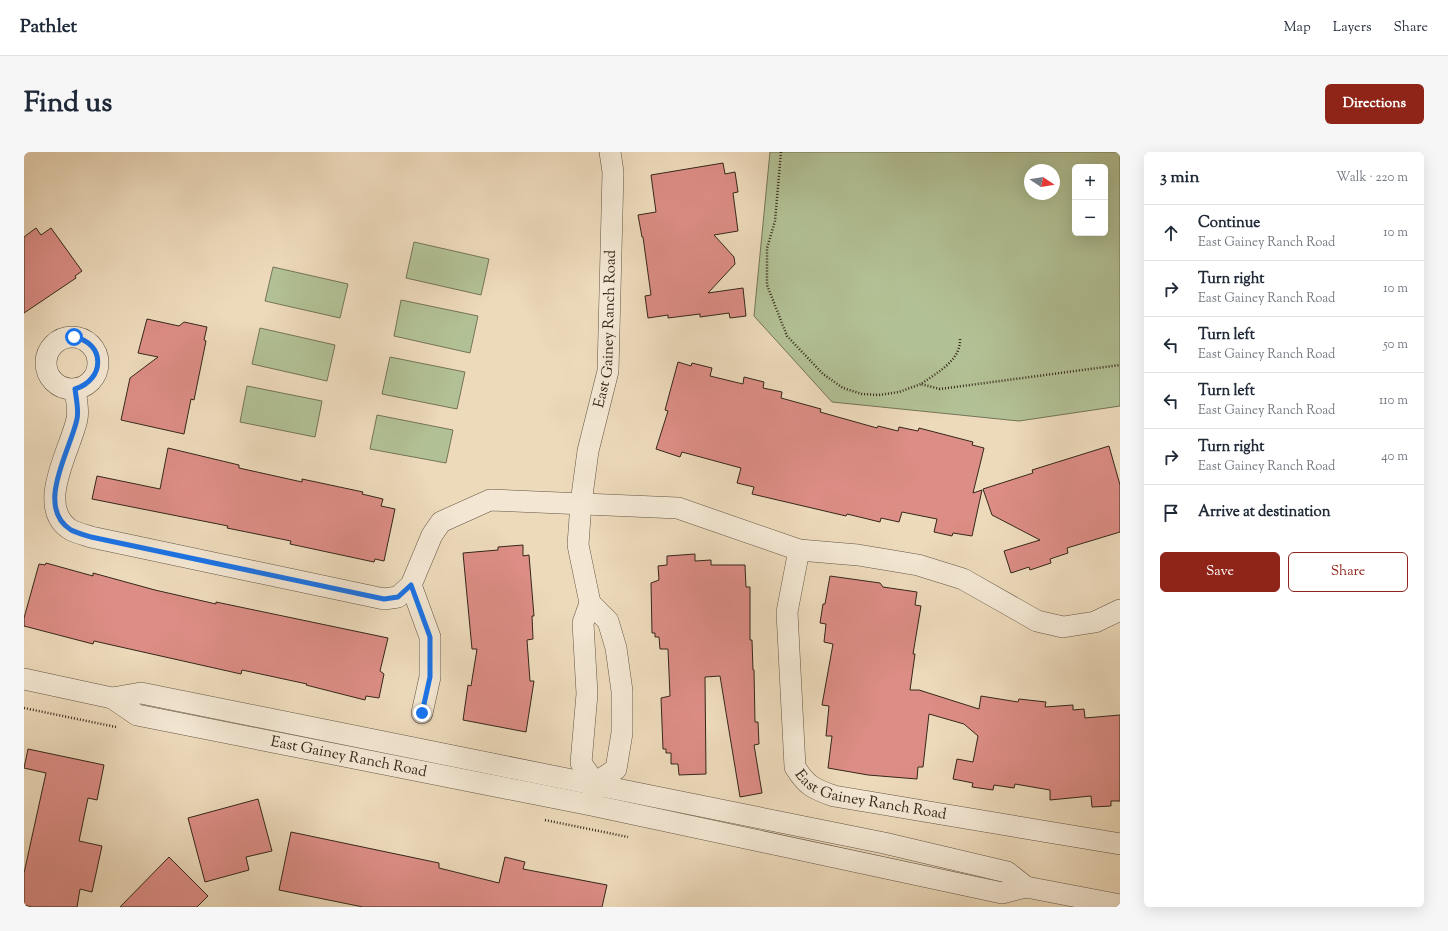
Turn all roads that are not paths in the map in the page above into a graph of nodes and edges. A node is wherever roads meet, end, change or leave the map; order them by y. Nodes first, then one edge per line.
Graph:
1 (610, 152) edge
2 (75, 389) dead end
3 (581, 503) junction
4 (799, 550) junction
5 (411, 585) junction
6 (590, 604) junction
7 (1120, 610) edge
8 (24, 679) edge
9 (112, 698) junction
10 (422, 713) dead end
11 (595, 784) junction
12 (591, 805) junction
13 (1120, 844) edge
14 (1026, 887) junction
15 (1120, 905) edge

1 - 3 street, East Gainey Ranch Road
2 - 5 street
3 - 4 street
3 - 5 street
3 - 6 street, East Gainey Ranch Road
4 - 7 street
4 - 13 street, East Gainey Ranch Road
5 - 10 street
6 - 11 street
6 - 11 street
8 - 9 street, East Gainey Ranch Road
9 - 11 street, East Gainey Ranch Road
9 - 12 street, East Gainey Ranch Road
11 - 12 street
11 - 14 street, East Gainey Ranch Road
12 - 14 street, East Gainey Ranch Road
14 - 15 street, East Gainey Ranch Road

